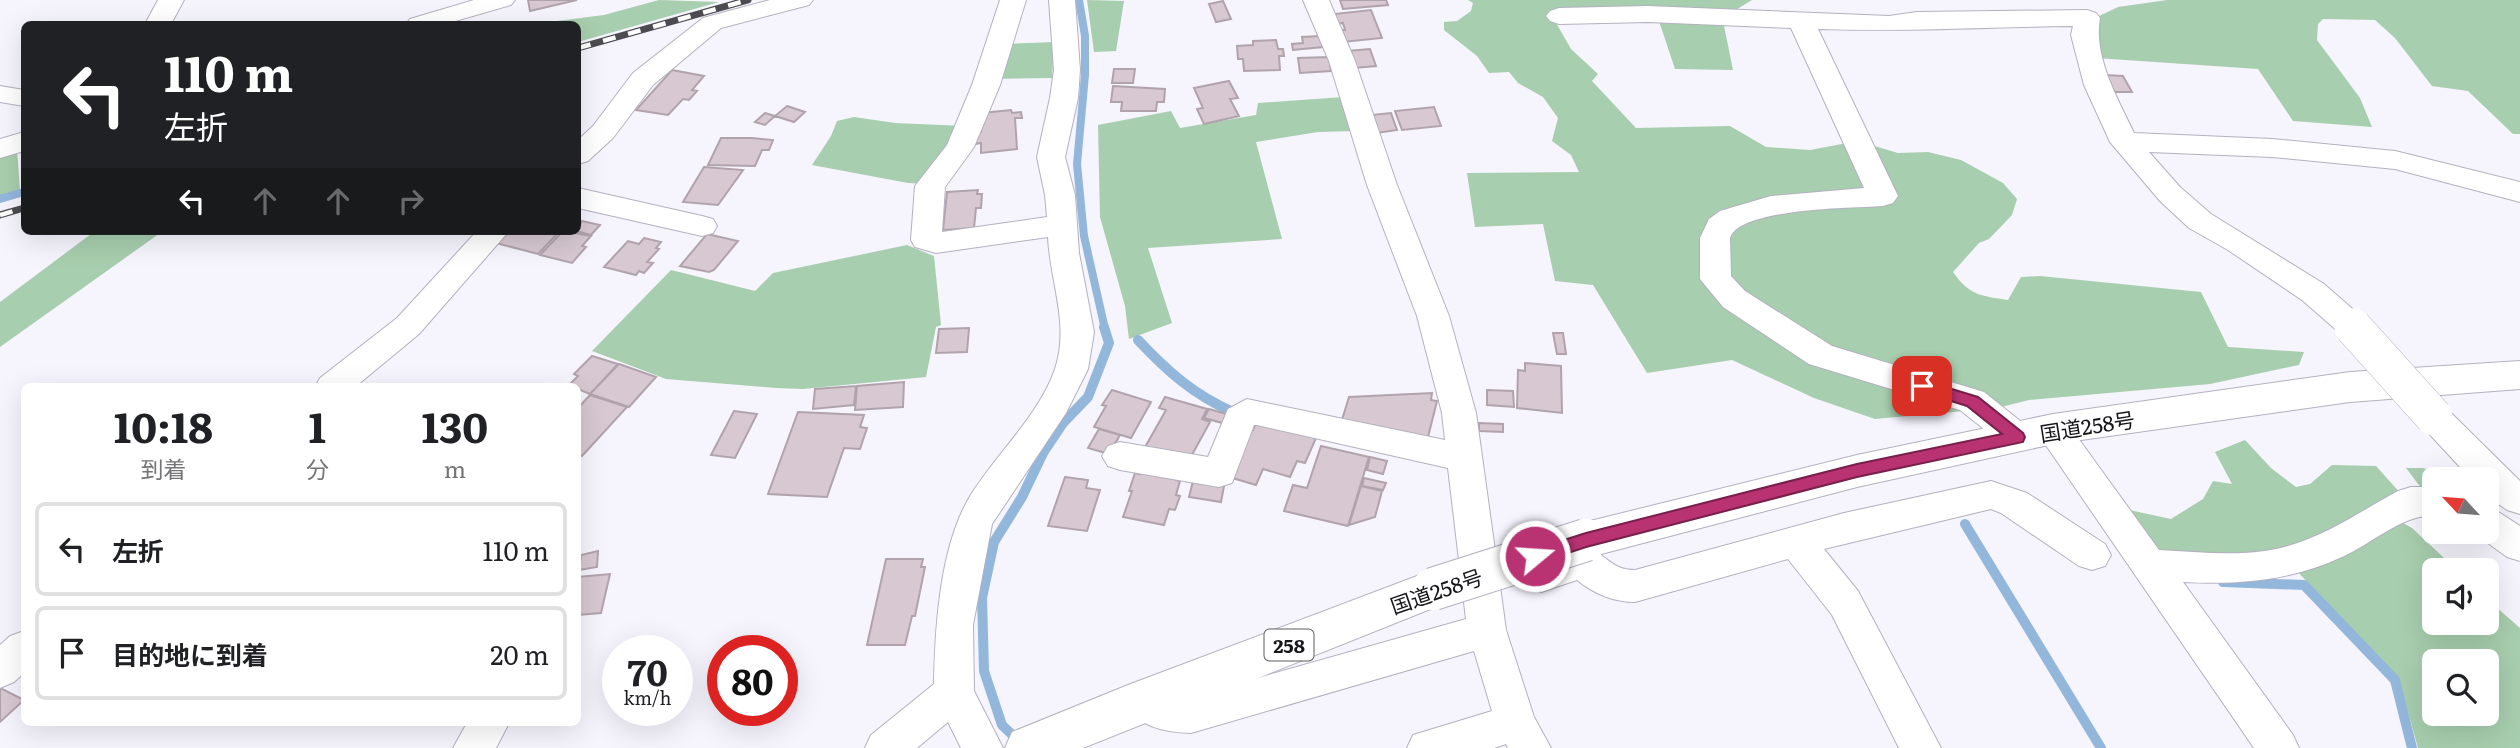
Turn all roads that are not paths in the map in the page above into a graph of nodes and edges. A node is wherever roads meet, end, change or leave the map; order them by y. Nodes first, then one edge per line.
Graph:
1 (171, 0) edge
2 (502, 0) edge
3 (800, 0) edge
4 (1013, 0) edge
5 (1062, 0) edge
6 (1316, 0) edge
7 (1800, 14) edge
8 (1559, 16) dead end
9 (160, 21) edge
10 (429, 21) edge
11 (0, 94) edge
12 (21, 98) edge
13 (21, 142) edge
14 (2124, 142) junction
15 (0, 149) edge
16 (581, 152) edge
17 (2520, 192) edge
18 (581, 199) edge
19 (1062, 225) junction
20 (702, 226) dead end
21 (490, 235) edge
22 (2353, 327) joint
23 (2520, 375) edge
24 (337, 383) edge
25 (2434, 417) joint
26 (2035, 433) junction
27 (1120, 456) dead end
28 (1465, 458) junction
29 (2520, 500) edge
30 (2422, 501) edge
31 (2499, 531) edge
32 (1797, 543) junction
33 (2520, 546) edge
34 (2092, 555) dead end
35 (2148, 565) junction
36 (1485, 612) junction
37 (21, 651) edge
38 (0, 670) edge
39 (954, 692) junction
40 (1144, 700) junction
41 (487, 726) edge
42 (1523, 736) edge
43 (474, 748) edge
44 (886, 748) edge
45 (982, 748) edge
46 (1029, 748) edge
47 (1428, 748) edge
48 (1920, 748) edge
49 (2278, 748) edge

1 - 9 street
2 - 10 street
3 - 16 street
4 - 19 street
5 - 19 street
6 - 28 street
7 - 8 street
7 - 14 street
7 - 26 street
11 - 12 street
13 - 15 street
14 - 17 street
14 - 22 street
18 - 20 street
19 - 39 street
21 - 24 street
22 - 25 street, bridge
23 - 26 highway, 国道258号 / 258
25 - 29 street
26 - 35 street
26 - 40 highway, 国道258号 / 258, bridge
27 - 28 street
28 - 36 street
30 - 35 street
31 - 33 street
32 - 34 street
32 - 36 street
32 - 48 street
35 - 49 street
36 - 40 street
36 - 42 street
37 - 38 street
39 - 44 street
39 - 45 street
40 - 46 highway, 国道258号 / 258
41 - 43 street
42 - 47 street

